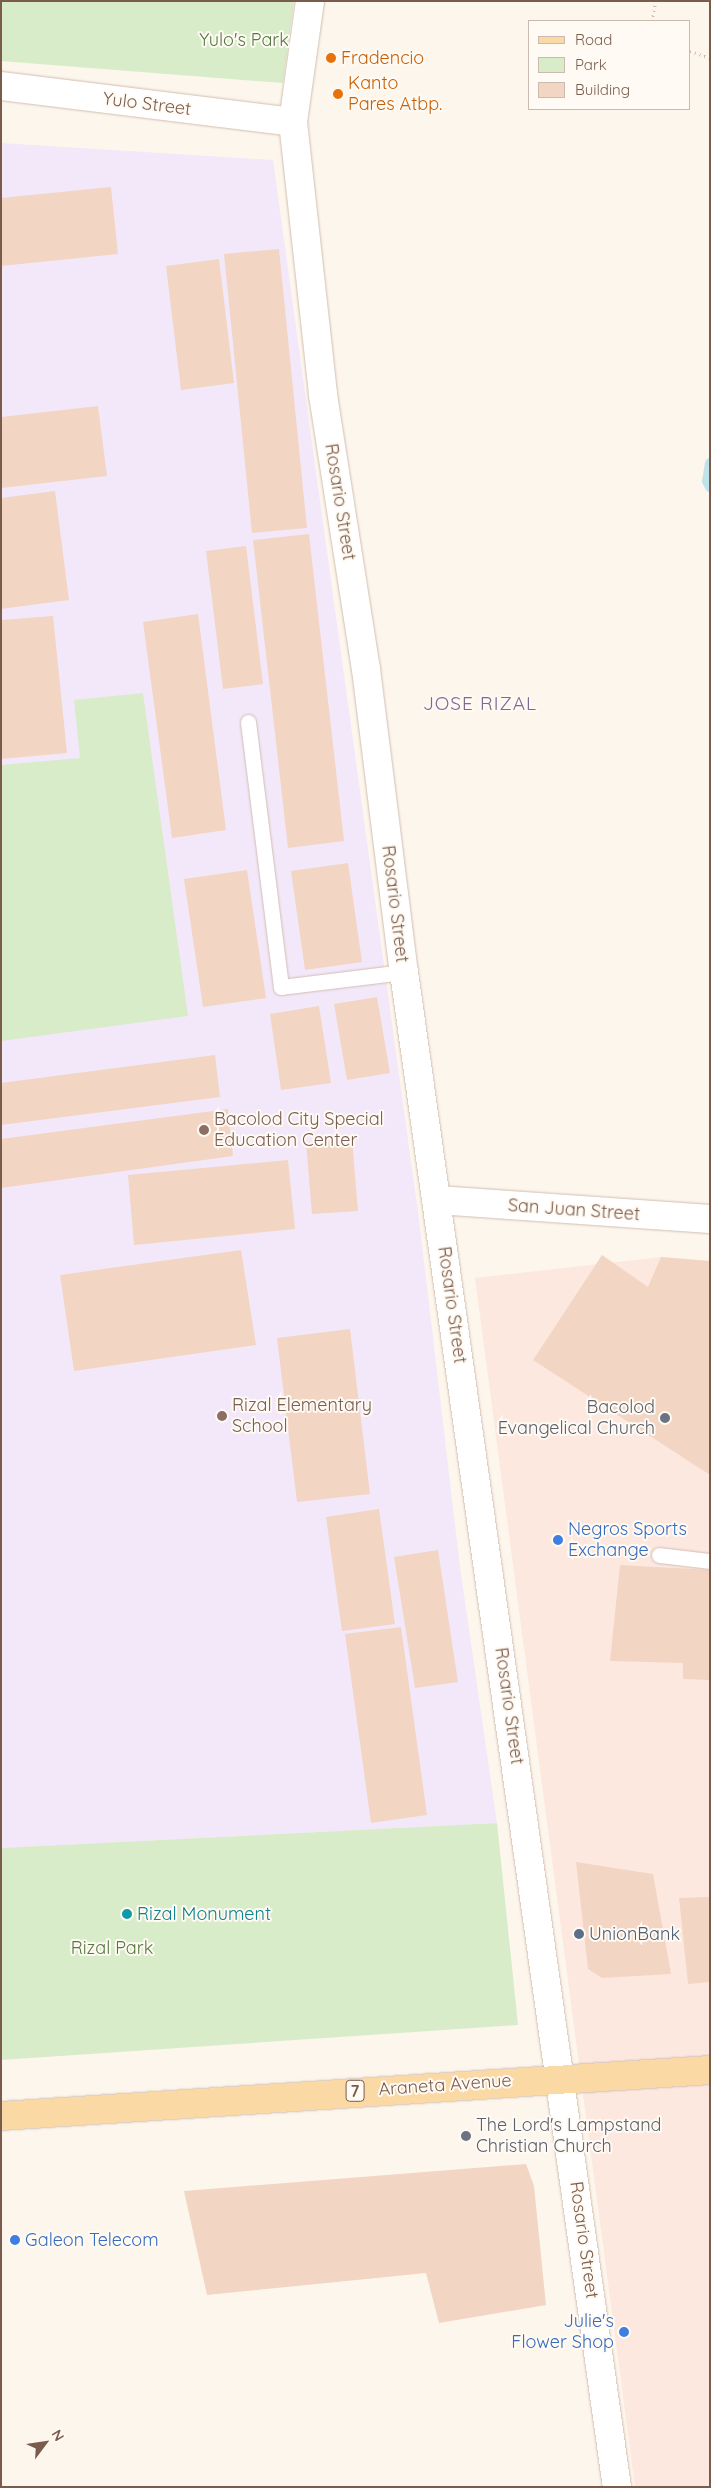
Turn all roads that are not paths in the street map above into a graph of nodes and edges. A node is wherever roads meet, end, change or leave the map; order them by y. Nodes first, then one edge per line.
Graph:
1 (310, 1) edge
2 (1, 86) edge
3 (293, 122) junction
4 (248, 722) dead end
5 (404, 972) junction
6 (437, 1200) junction
7 (710, 1219) edge
8 (659, 1555) dead end
9 (710, 1561) edge
10 (710, 2070) edge
11 (562, 2078) junction
12 (1, 2116) edge
13 (617, 2487) edge

1 - 3 street, Rosario Street
2 - 3 street, Yulo Street
3 - 5 street, Rosario Street
4 - 5 lane
5 - 6 street, Rosario Street
6 - 7 street, San Juan Street
6 - 11 street, Rosario Street
8 - 9 lane
10 - 11 main road, Araneta Avenue / 7
11 - 12 main road, Araneta Avenue / 7
11 - 13 street, Rosario Street

